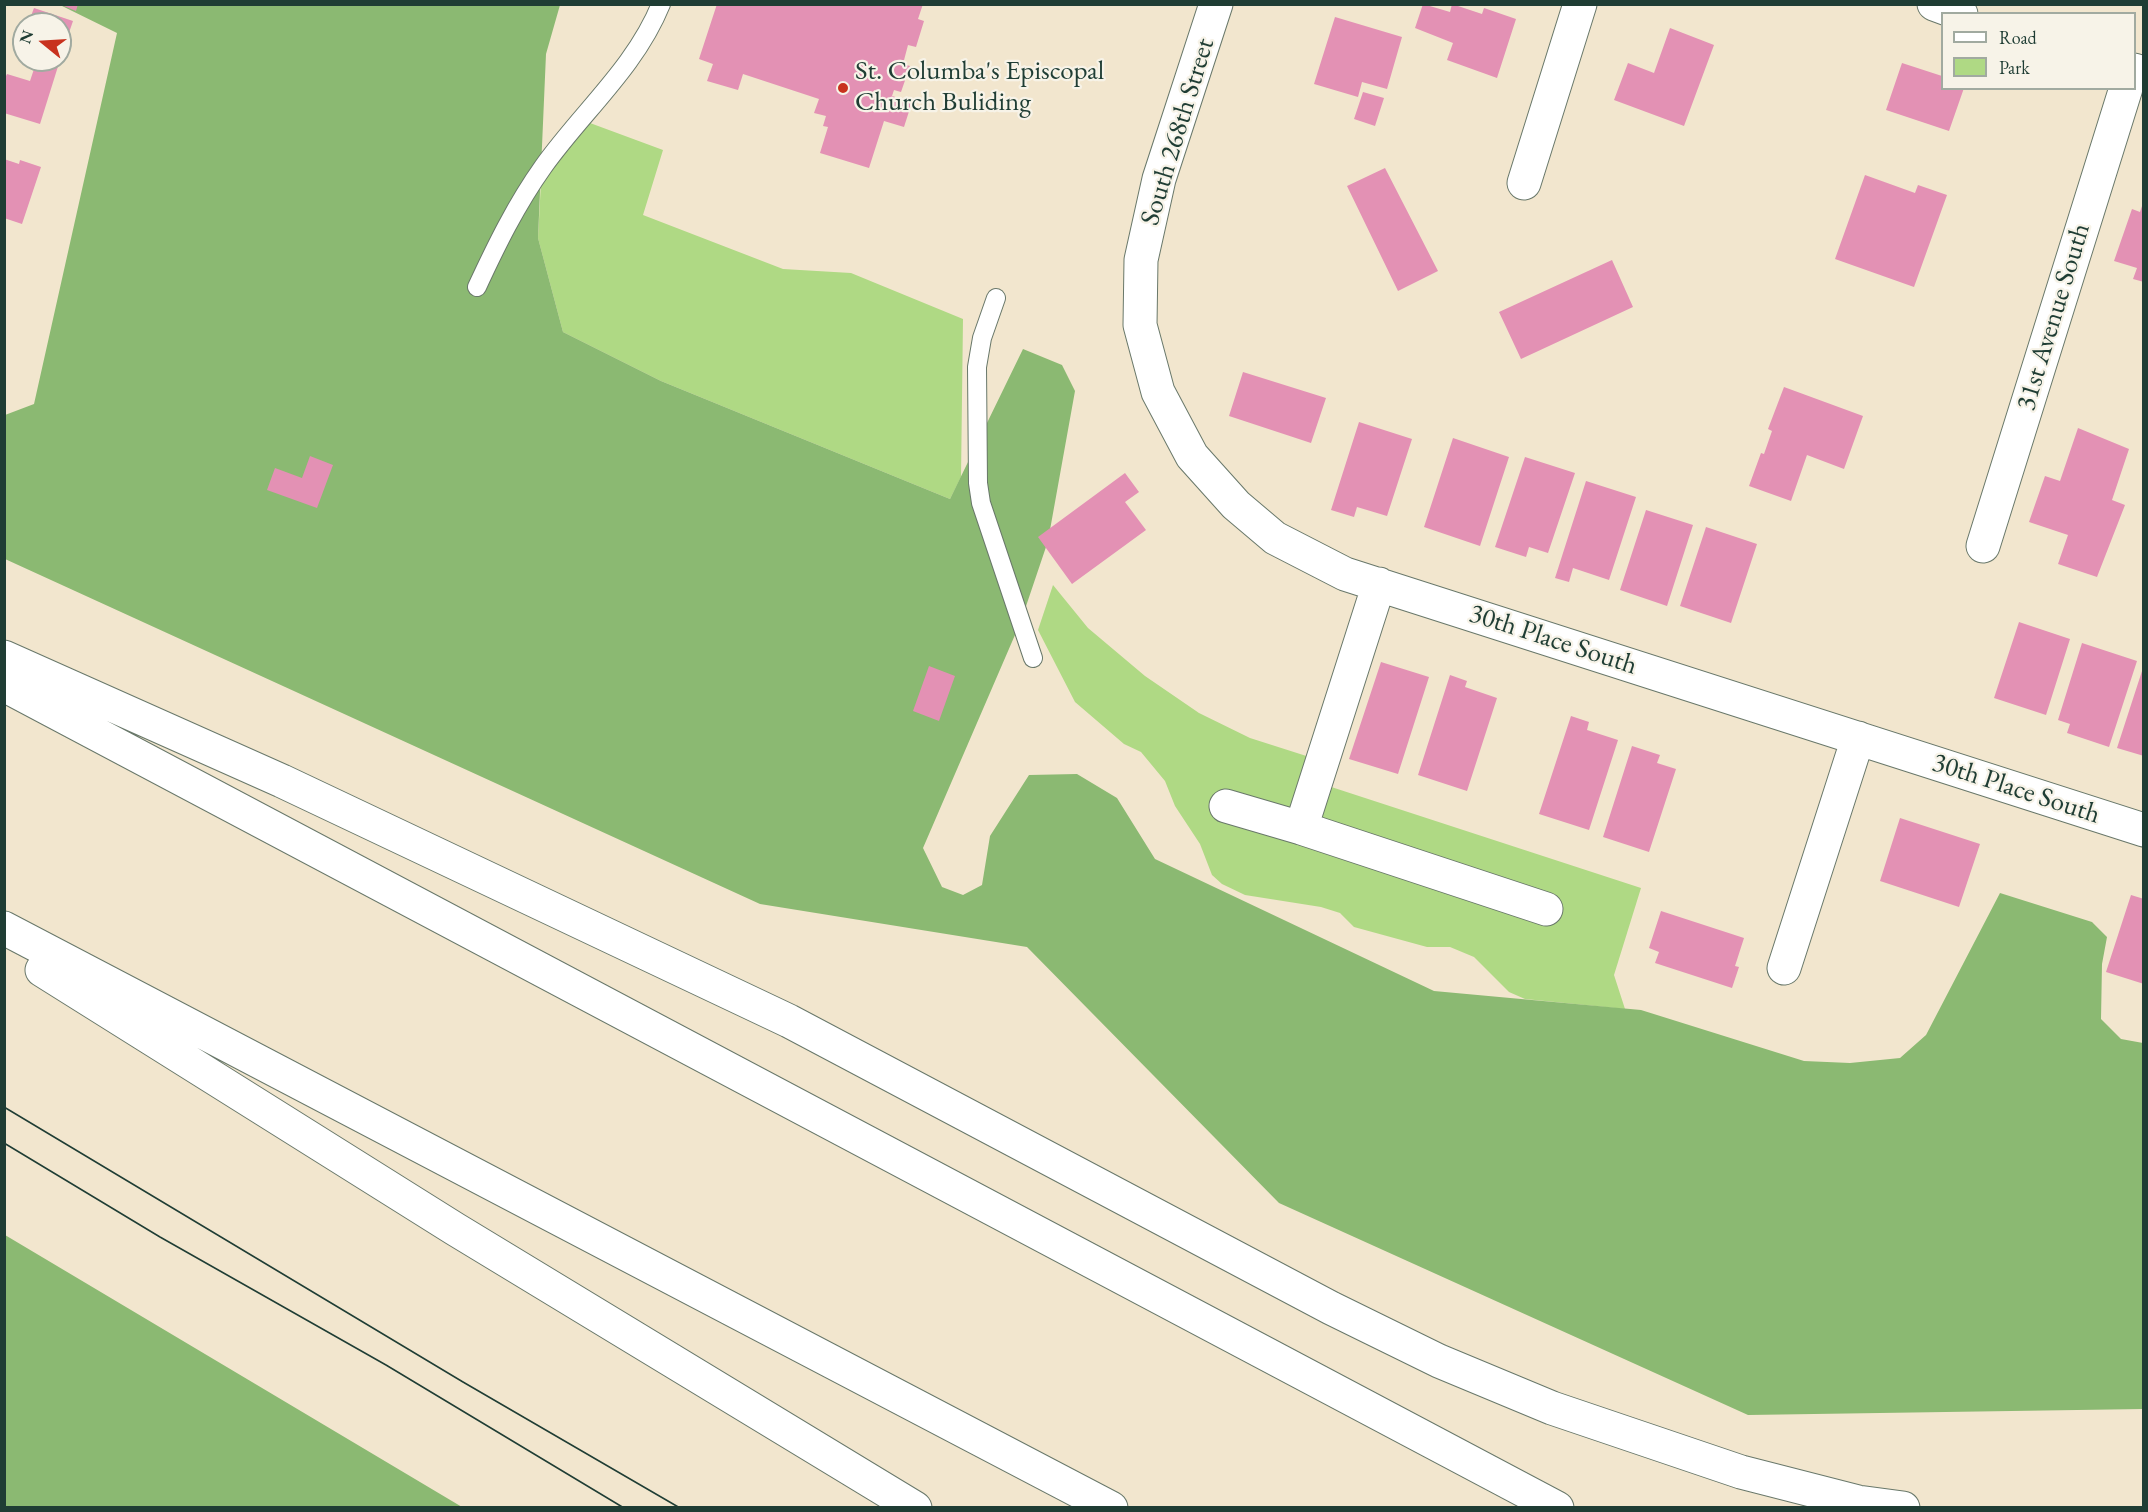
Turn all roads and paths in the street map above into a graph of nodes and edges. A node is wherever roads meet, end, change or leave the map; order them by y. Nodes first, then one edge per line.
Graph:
1 (661, 4) edge
2 (1216, 4) edge
3 (1580, 4) edge
4 (1934, 4) edge
5 (1956, 12) edge
6 (2114, 107) edge
7 (1524, 183) dead end
8 (1141, 260) joint
9 (477, 287) dead end
10 (996, 298) dead end
11 (1983, 546) dead end
12 (1379, 584) junction
13 (4, 657) edge
14 (1033, 658) dead end
15 (4, 685) edge
16 (1858, 738) junction
17 (1226, 806) dead end
18 (1301, 828) junction
19 (2144, 830) edge
20 (1546, 909) dead end
21 (4, 928) edge
22 (4, 947) edge
23 (1784, 968) dead end
24 (915, 1508) edge
25 (1111, 1508) edge
26 (1557, 1508) edge
27 (1903, 1508) edge

1 - 9 lane
2 - 8 main road, South 268th Street
3 - 7 main road
4 - 5 main road
6 - 11 main road, 31st Avenue South
8 - 12 main road, 30th Place South
10 - 14 lane
12 - 16 main road, 30th Place South
12 - 18 main road
13 - 27 main road
15 - 26 main road
16 - 19 main road, 30th Place South
16 - 23 main road
17 - 18 main road
18 - 20 main road
21 - 25 main road
22 - 24 main road

